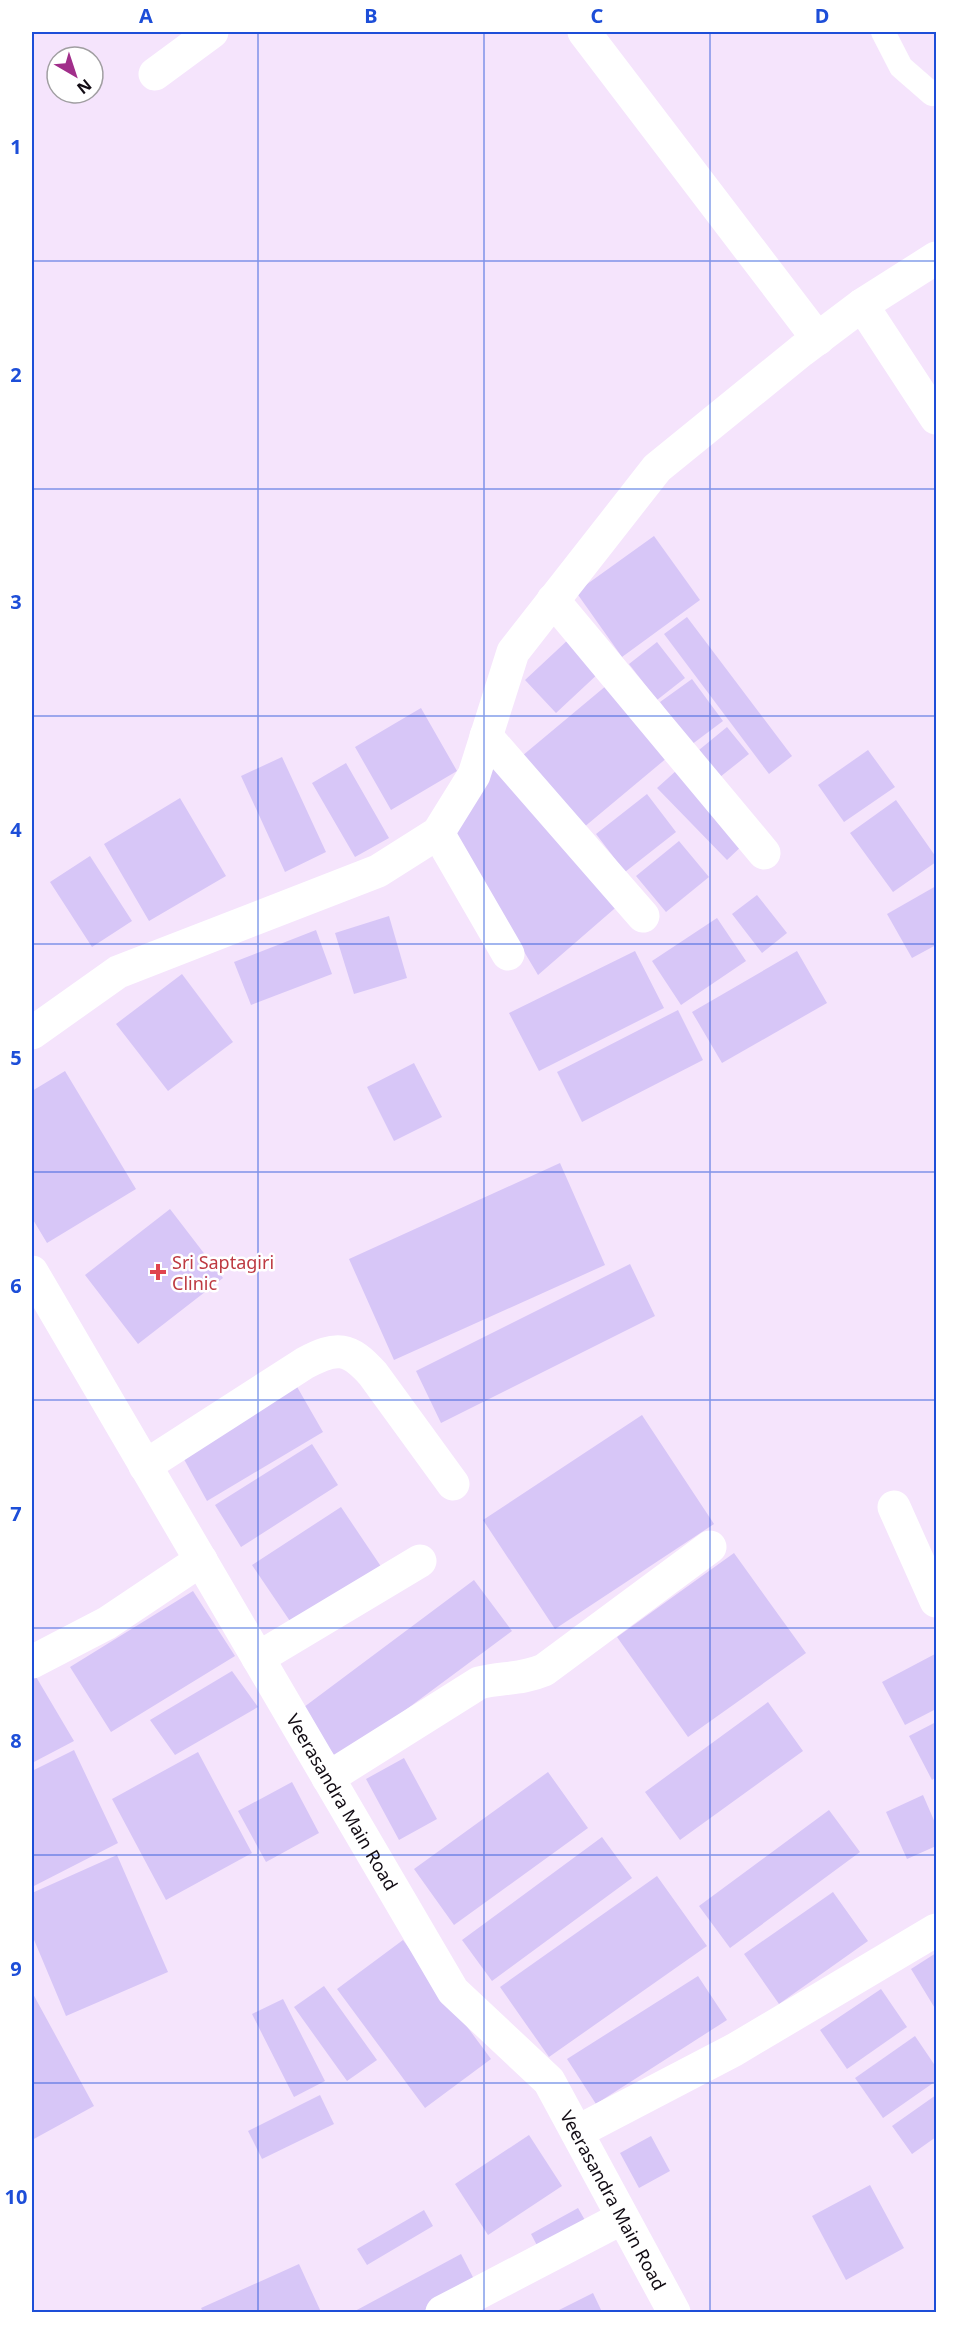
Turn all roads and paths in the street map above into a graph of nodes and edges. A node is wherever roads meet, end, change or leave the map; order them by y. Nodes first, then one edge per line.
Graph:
1 (212, 32) edge
2 (584, 32) edge
3 (883, 32) edge
4 (155, 74) dead end
5 (936, 92) edge
6 (936, 258) edge
7 (862, 305) junction
8 (818, 339) junction
9 (936, 418) edge
10 (553, 600) junction
11 (486, 736) junction
12 (438, 833) junction
13 (764, 853) dead end
14 (643, 916) dead end
15 (508, 954) dead end
16 (32, 1033) edge
17 (32, 1272) edge
18 (145, 1466) junction
19 (453, 1484) dead end
20 (894, 1507) dead end
21 (710, 1547) dead end
22 (201, 1560) junction
23 (420, 1561) dead end
24 (936, 1601) edge
25 (258, 1658) junction
26 (32, 1662) edge
27 (328, 1778) junction
28 (936, 1930) edge
29 (577, 2132) junction
30 (622, 2218) junction
31 (442, 2313) edge
32 (674, 2313) edge

1 - 4 street
2 - 8 street
3 - 5 lane
6 - 7 street
7 - 8 street
7 - 9 street
8 - 10 street
10 - 11 street
10 - 13 street
11 - 12 street
11 - 14 street
12 - 15 street
12 - 16 street
17 - 18 street, Veerasandra Main Road
18 - 19 street
18 - 22 street, Veerasandra Main Road
20 - 24 street
21 - 27 street
22 - 25 street, Veerasandra Main Road
22 - 26 street
23 - 25 street
25 - 27 street, Veerasandra Main Road
27 - 29 street, Veerasandra Main Road
28 - 29 street
29 - 30 street, Veerasandra Main Road
30 - 31 street
30 - 32 street, Veerasandra Main Road

